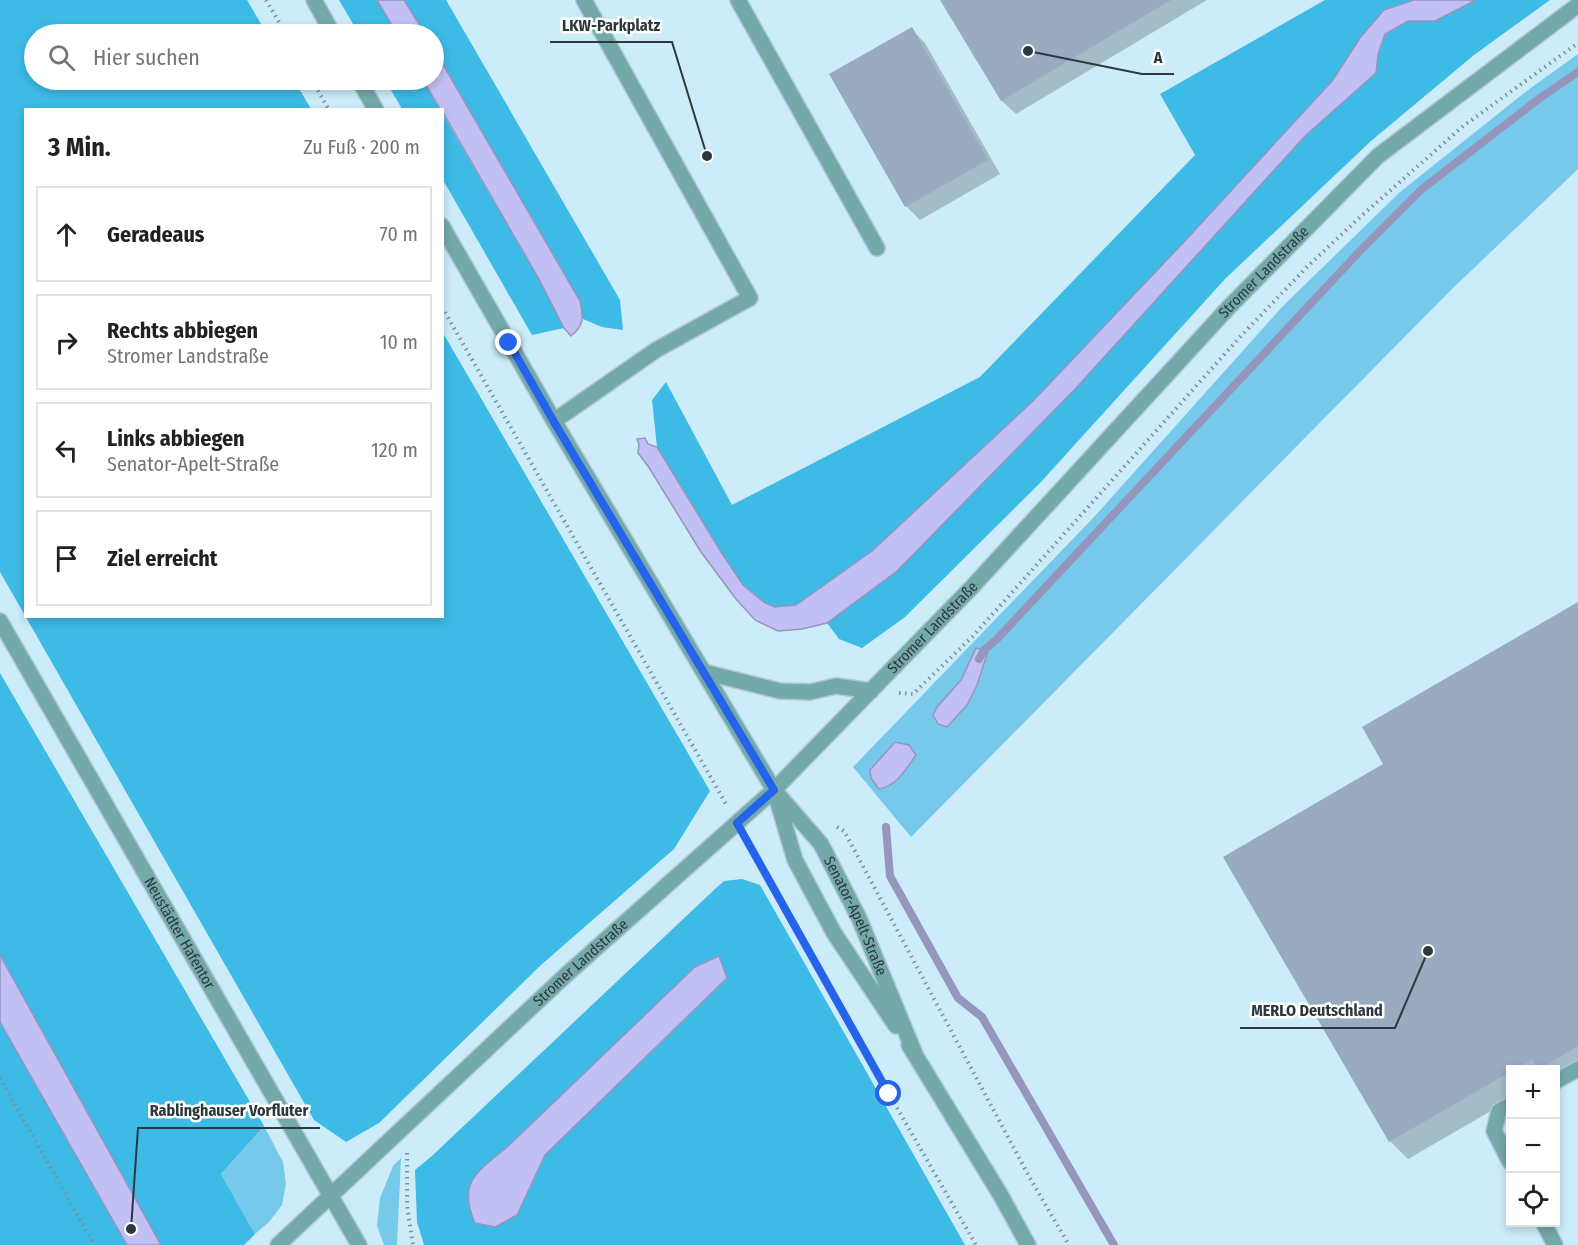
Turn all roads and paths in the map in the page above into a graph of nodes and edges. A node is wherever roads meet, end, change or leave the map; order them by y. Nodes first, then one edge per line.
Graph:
1 (266, 0) edge
2 (314, 0) edge
3 (584, 0) edge
4 (738, 0) edge
5 (1578, 5) edge
6 (280, 24) edge
7 (327, 24) edge
8 (1578, 43) edge
9 (318, 90) edge
10 (365, 90) edge
11 (328, 108) edge
12 (375, 108) edge
13 (444, 230) edge
14 (877, 248) dead end
15 (444, 310) edge
16 (554, 422) junction
17 (0, 621) edge
18 (704, 672) junction
19 (871, 691) junction
20 (774, 790) junction
21 (737, 823) junction
22 (834, 825) dead end
23 (915, 1054) junction
24 (1578, 1069) edge
25 (0, 1078) edge
26 (1560, 1079) edge
27 (1506, 1107) edge
28 (408, 1124) junction
29 (1506, 1154) edge
30 (331, 1196) junction
31 (1546, 1227) edge
32 (92, 1245) edge
33 (278, 1245) edge
34 (359, 1245) edge
35 (413, 1245) edge
36 (976, 1245) edge
37 (1028, 1245) edge
38 (1069, 1245) edge
39 (1555, 1245) edge

1 - 6 path
2 - 7 street
3 - 16 street
4 - 14 street
5 - 19 street, Stromer Landstraße
8 - 19 path
9 - 11 path
10 - 12 street
13 - 16 street, Senator-Apelt-Straße
15 - 21 path
16 - 18 street, Senator-Apelt-Straße
17 - 30 street, Neustädter Hafentor
18 - 19 street
18 - 20 street, Senator-Apelt-Straße
19 - 20 street, Stromer Landstraße
20 - 21 street, Stromer Landstraße
20 - 23 street, Senator-Apelt-Straße
20 - 23 street, Senator-Apelt-Straße
21 - 28 street, Stromer Landstraße
21 - 36 path
22 - 38 path
23 - 37 street, Senator-Apelt-Straße
24 - 26 street
25 - 32 path
27 - 29 street
28 - 30 street, Stromer Landstraße
28 - 35 path
30 - 33 street, Stromer Landstraße
30 - 34 street, Neustädter Hafentor
31 - 39 street

